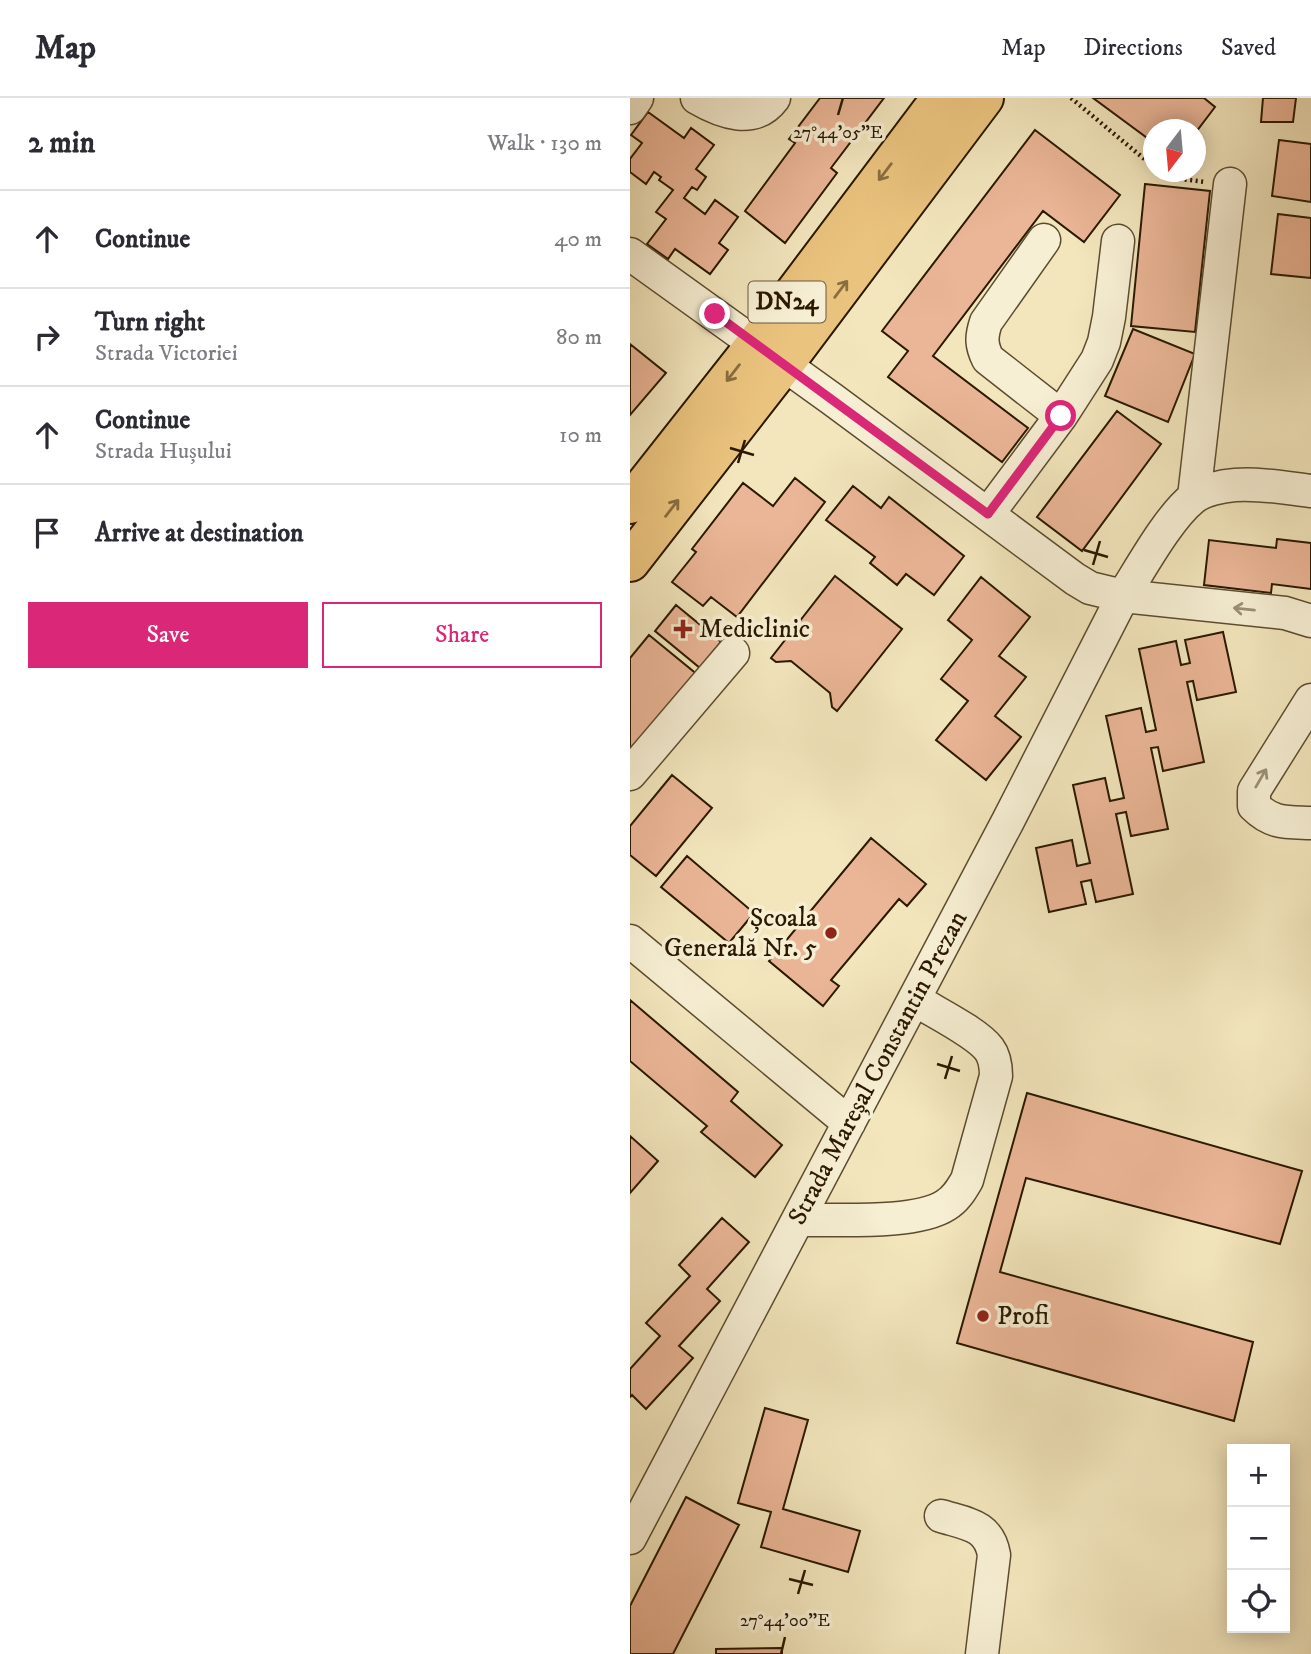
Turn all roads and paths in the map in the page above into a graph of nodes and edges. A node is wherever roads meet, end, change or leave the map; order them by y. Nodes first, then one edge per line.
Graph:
1 (637, 98) edge
2 (697, 98) edge
3 (774, 98) edge
4 (940, 98) edge
5 (984, 98) edge
6 (1071, 98) edge
7 (630, 108) edge
8 (1143, 159) edge
9 (1206, 181) edge
10 (1230, 184) joint
11 (1044, 240) dead end
12 (1118, 240) dead end
13 (630, 254) edge
14 (770, 354) junction
15 (1061, 416) junction
16 (1311, 491) edge
17 (1194, 497) junction
18 (630, 504) edge
19 (988, 514) junction
20 (630, 562) edge
21 (1123, 596) junction
22 (1311, 621) edge
23 (733, 653) dead end
24 (1311, 699) edge
25 (630, 774) edge
26 (1311, 823) edge
27 (630, 940) edge
28 (914, 999) junction
29 (849, 1123) junction
30 (798, 1220) junction
31 (941, 1516) dead end
32 (630, 1538) edge
33 (982, 1654) edge

1 - 7 street
2 - 3 street
4 -> 14 main road, DN24
14 -> 5 main road, DN24
6 - 8 path
9 - 10 path
10 - 17 street
11 - 15 street
12 - 15 street
13 - 14 street
14 -> 18 main road, DN24
14 - 19 street
20 -> 14 main road, DN24
15 - 19 street
16 - 17 street
17 - 21 street, Strada Mareșal Constantin Prezan
19 - 21 street
22 -> 21 street
21 - 28 street, Strada Mareșal Constantin Prezan
23 - 25 street
26 -> 24 street
27 - 29 street
28 - 29 street, Strada Mareșal Constantin Prezan
28 - 30 street
29 - 30 street, Strada Mareșal Constantin Prezan
30 - 32 street, Strada Mareșal Constantin Prezan
31 - 33 street

